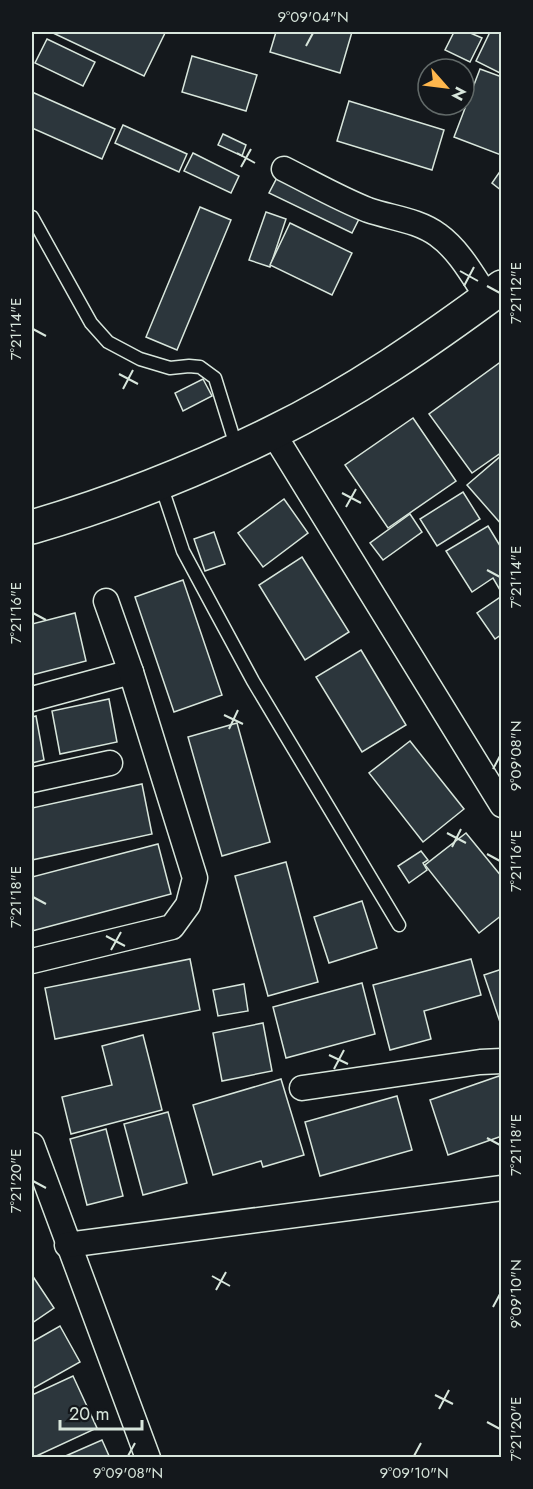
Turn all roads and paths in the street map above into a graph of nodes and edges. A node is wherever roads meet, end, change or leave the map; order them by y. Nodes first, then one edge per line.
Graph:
1 (284, 169) dead end
2 (32, 217) edge
3 (494, 292) edge
4 (273, 433) junction
5 (237, 449) junction
6 (160, 484) junction
7 (32, 527) edge
8 (106, 600) dead end
9 (131, 672) junction
10 (32, 699) edge
11 (110, 764) dead end
12 (32, 780) edge
13 (501, 805) edge
14 (399, 925) dead end
15 (32, 961) edge
16 (501, 1061) edge
17 (302, 1088) dead end
18 (32, 1145) edge
19 (501, 1188) edge
20 (67, 1245) junction
21 (148, 1458) edge

1 - 3 street
2 - 5 lane
3 - 4 main road
4 - 5 main road
4 - 13 street
5 - 6 main road
6 - 7 main road
6 - 14 lane
8 - 9 street
9 - 10 street
9 - 15 street
11 - 12 street
16 - 17 street
18 - 20 street
19 - 20 street
20 - 21 street

